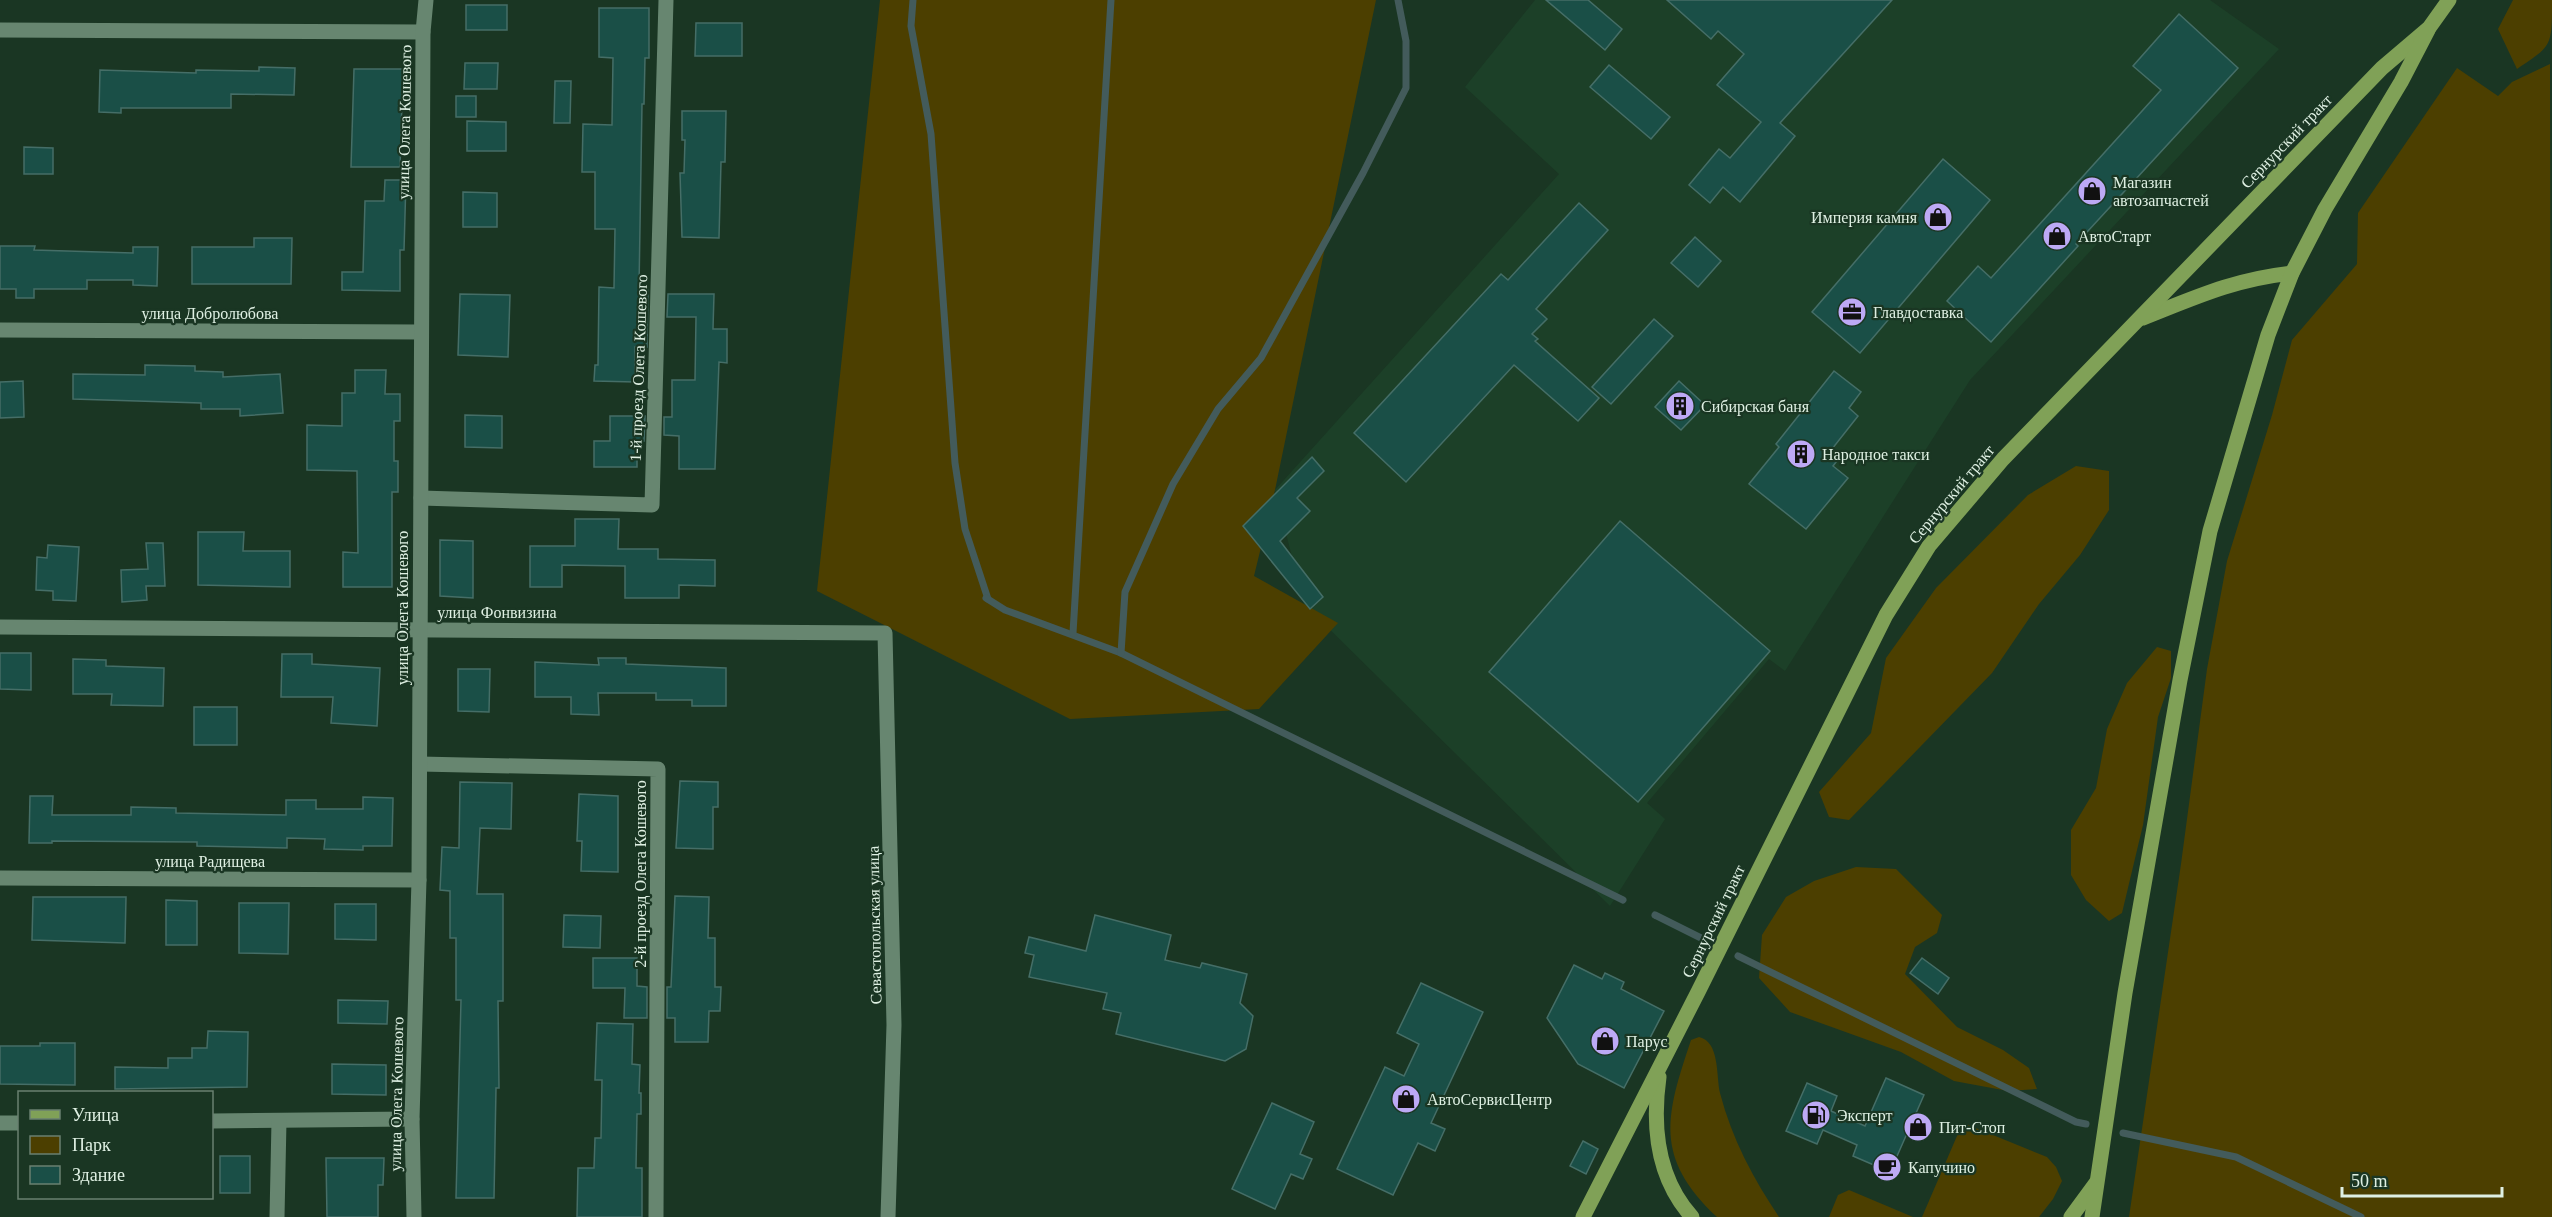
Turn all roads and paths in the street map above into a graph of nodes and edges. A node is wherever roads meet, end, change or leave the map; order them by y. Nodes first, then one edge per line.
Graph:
1 (426, 0) edge
2 (666, 0) edge
3 (2448, 0) edge
4 (2429, 28) junction
5 (0, 30) edge
6 (423, 32) junction
7 (2292, 273) junction
8 (2139, 319) junction
9 (0, 330) edge
10 (420, 332) junction
11 (421, 498) junction
12 (0, 627) edge
13 (420, 630) junction
14 (885, 633) joint
15 (420, 764) junction
16 (0, 879) edge
17 (419, 880) junction
18 (1661, 1065) junction
19 (412, 1119) junction
20 (213, 1121) edge
21 (279, 1121) junction
22 (0, 1123) edge
23 (18, 1123) edge
24 (2096, 1182) junction
25 (277, 1217) edge
26 (414, 1217) edge
27 (656, 1217) edge
28 (888, 1217) edge
29 (1582, 1217) edge
30 (1692, 1217) edge
31 (2071, 1217) edge
32 (2092, 1217) edge

1 - 6 street, улица Олега Кошевого
2 - 11 street, 1-й проезд Олега Кошевого
3 - 4 main road, Сернурский тракт
4 - 7 main road
4 - 8 main road, Сернурский тракт
5 - 6 street
6 - 10 street, улица Олега Кошевого
7 - 8 main road
7 - 24 main road
8 - 18 main road, Сернурский тракт
9 - 10 street, улица Добролюбова
10 - 11 street, улица Олега Кошевого
11 - 13 street, улица Олега Кошевого
12 - 13 street, улица Фонвизина
13 - 14 street, улица Фонвизина
13 - 15 street, улица Олега Кошевого
14 - 28 street, Севастопольская улица
15 - 17 street, улица Олега Кошевого
15 - 27 street, 2-й проезд Олега Кошевого
16 - 17 street, улица Радищева
17 - 19 street, улица Олега Кошевого
18 - 29 main road, Сернурский тракт
18 - 30 main road
19 - 21 street
19 - 26 street, улица Олега Кошевого
20 - 21 street
21 - 25 street
22 - 23 street
24 - 31 main road
24 - 32 main road

